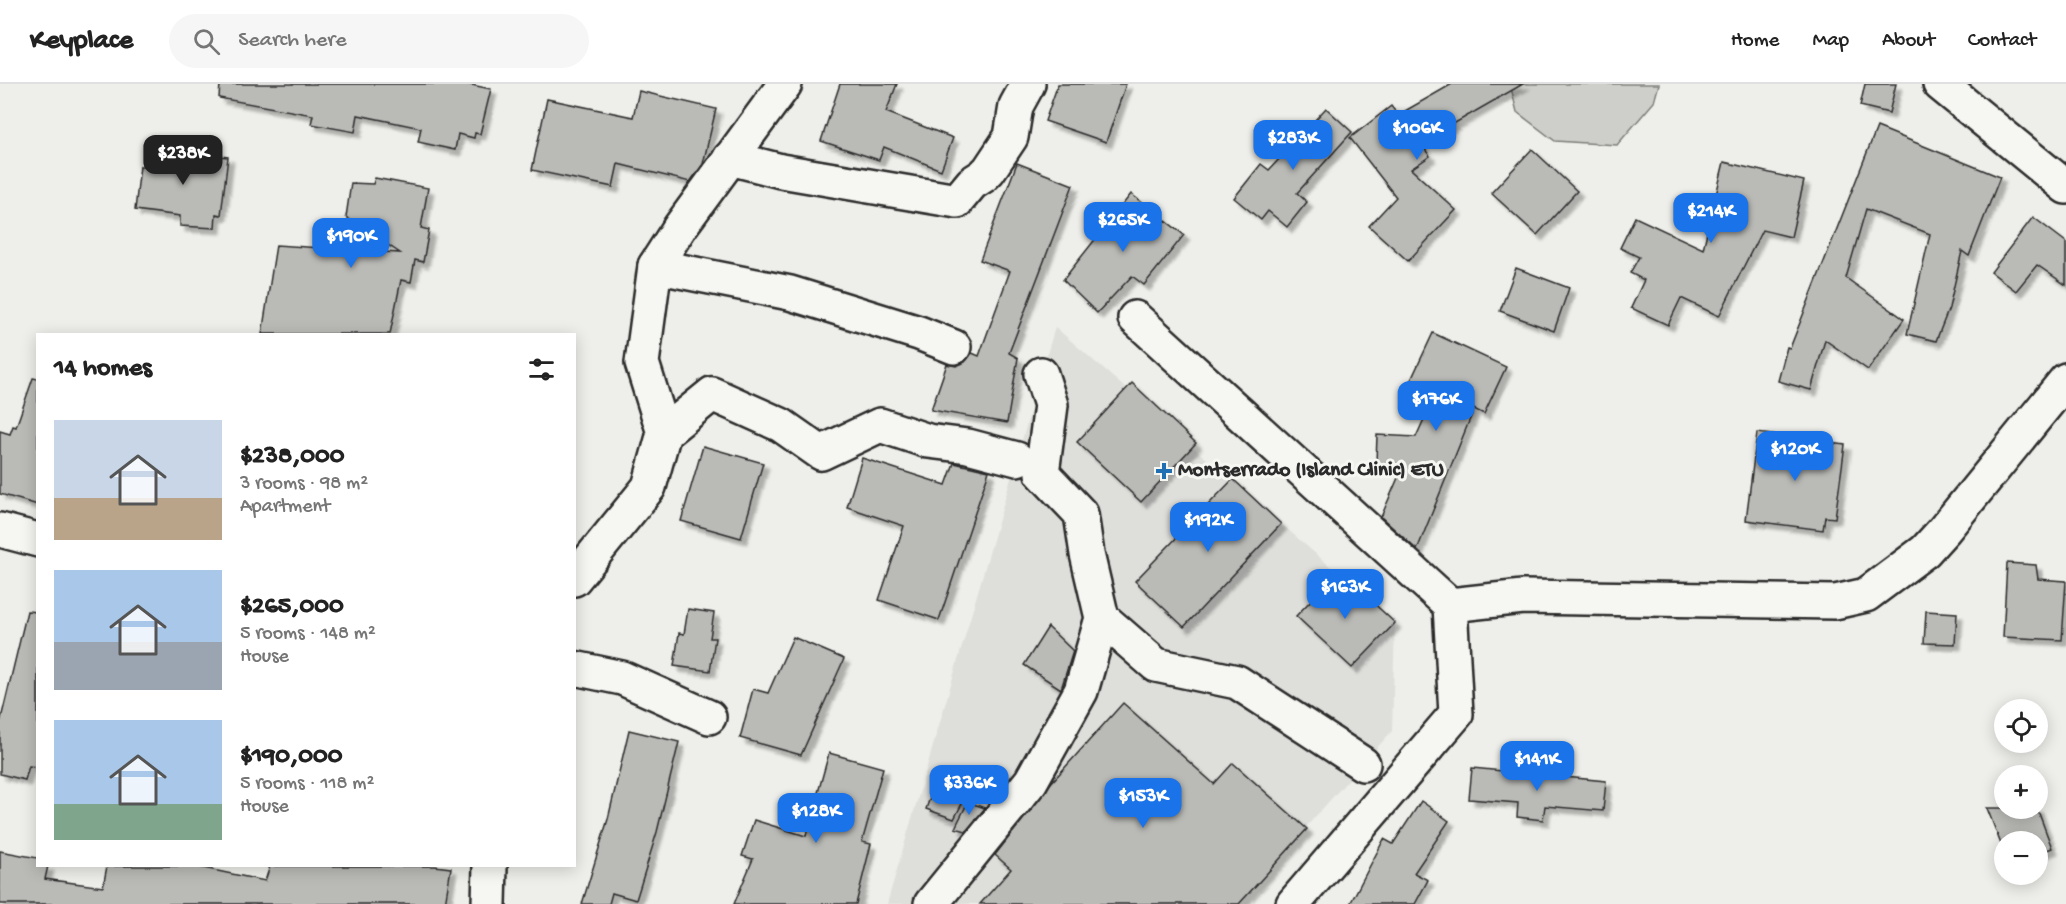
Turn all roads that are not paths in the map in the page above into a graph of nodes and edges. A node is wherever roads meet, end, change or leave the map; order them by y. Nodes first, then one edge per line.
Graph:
1 (785, 84) edge
2 (1028, 84) edge
3 (1940, 84) edge
4 (730, 158) junction
5 (2066, 188) edge
6 (655, 266) junction
7 (1135, 318) dead end
8 (954, 347) dead end
9 (1041, 374) dead end
10 (2066, 380) edge
11 (664, 433) junction
12 (1017, 459) dead end
13 (0, 530) edge
14 (36, 539) edge
15 (576, 577) edge
16 (1450, 605) junction
17 (1102, 618) junction
18 (576, 668) edge
19 (709, 717) dead end
20 (1363, 764) dead end
21 (490, 867) edge
22 (489, 904) edge
23 (931, 904) edge
24 (1293, 904) edge

1 - 4 street
2 - 4 street
3 - 5 street
4 - 6 street
6 - 8 street
6 - 11 street
7 - 16 street
9 - 17 street
10 - 16 street
11 - 12 street
11 - 15 street
13 - 14 street
16 - 24 street
17 - 20 street
17 - 23 street
18 - 19 street
21 - 22 street

